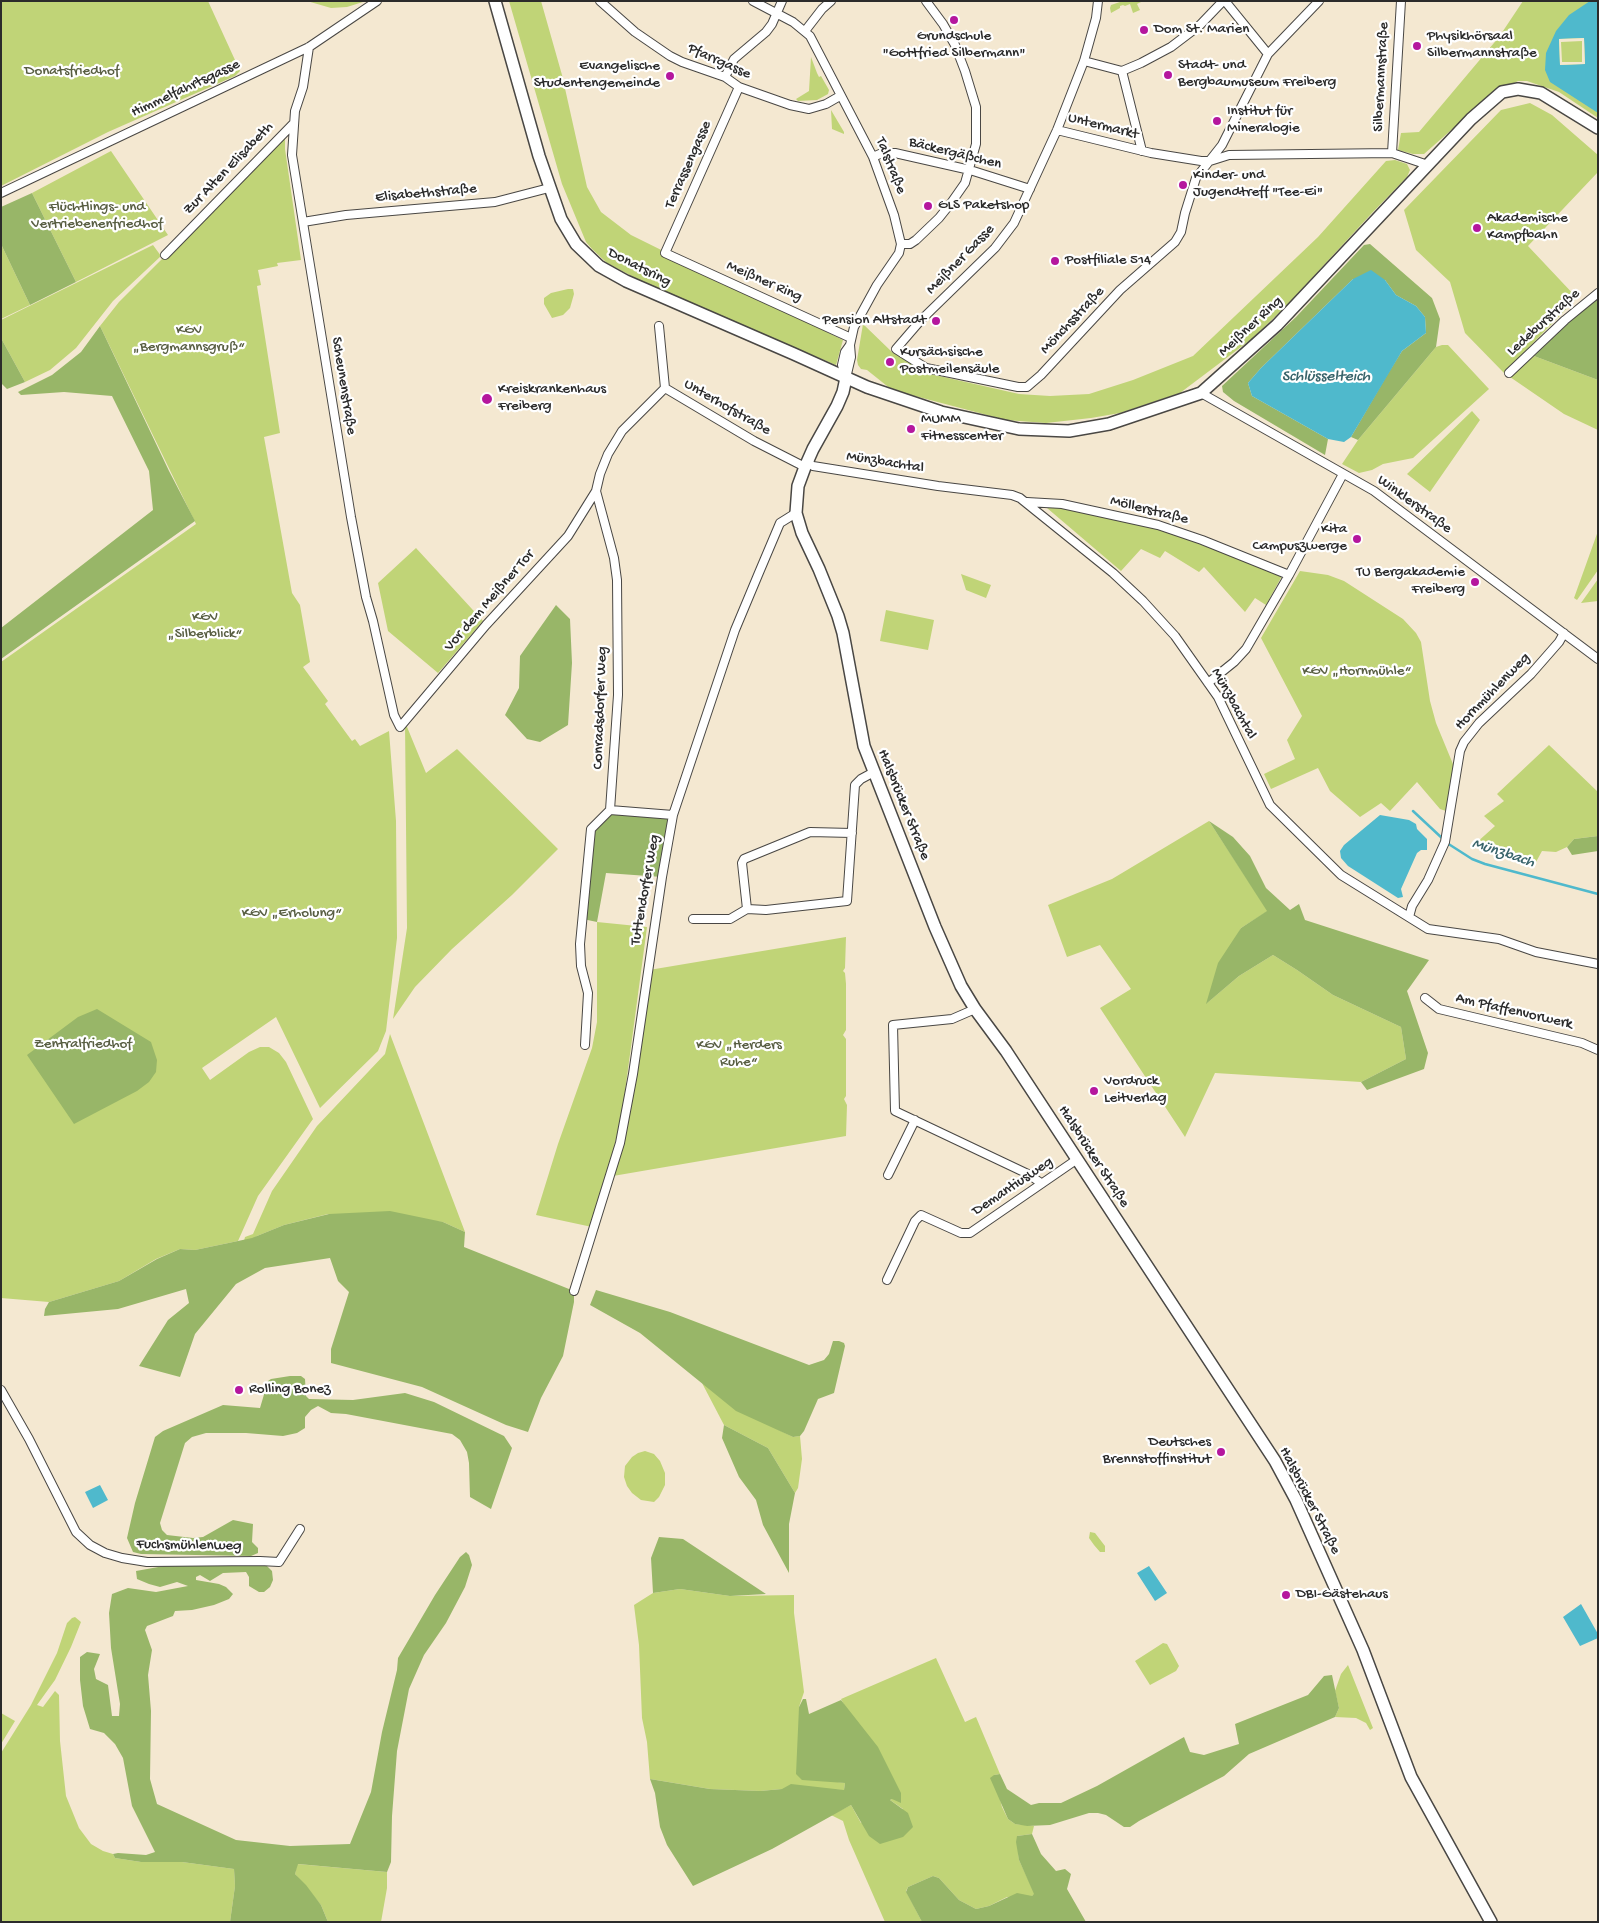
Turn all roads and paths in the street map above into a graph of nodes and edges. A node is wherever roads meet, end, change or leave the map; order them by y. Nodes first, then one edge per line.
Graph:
1 (377, 1) edge
2 (495, 1) edge
3 (753, 1) edge
4 (782, 1) edge
5 (832, 1) edge
6 (926, 1) edge
7 (1098, 1) edge
8 (1224, 1) edge
9 (1319, 1) edge
10 (1401, 1) edge
11 (602, 2) edge
12 (777, 14) junction
13 (805, 31) junction
14 (310, 47) junction
15 (1268, 54) junction
16 (1084, 61) junction
17 (1122, 71) junction
18 (725, 77) junction
19 (739, 87) junction
20 (840, 96) junction
21 (292, 124) junction
22 (1598, 128) edge
23 (1058, 130) junction
24 (1142, 151) junction
25 (1392, 153) junction
26 (1046, 155) joint
27 (873, 157) junction
28 (1210, 161) junction
29 (1428, 165) junction
30 (970, 170) junction
31 (549, 188) junction
32 (1030, 189) junction
33 (1, 193) edge
34 (303, 222) junction
35 (900, 244) junction
36 (665, 254) joint
37 (165, 255) dead end
38 (1598, 293) edge
39 (659, 326) dead end
40 (850, 342) junction
41 (896, 349) joint
42 (1509, 373) dead end
43 (846, 378) junction
44 (665, 388) junction
45 (1201, 393) junction
46 (806, 465) junction
47 (1343, 474) junction
48 (596, 491) junction
49 (1026, 502) junction
50 (796, 513) junction
51 (1288, 576) junction
52 (1564, 633) junction
53 (1598, 659) edge
54 (1208, 683) junction
55 (400, 727) joint
56 (874, 772) junction
57 (610, 810) junction
58 (673, 815) junction
59 (852, 833) junction
60 (747, 909) junction
61 (1409, 917) junction
62 (693, 919) dead end
63 (1598, 964) edge
64 (1424, 998) dead end
65 (975, 1009) junction
66 (585, 1045) dead end
67 (1598, 1050) edge
68 (915, 1120) junction
69 (1076, 1160) junction
70 (888, 1175) dead end
71 (1041, 1183) junction
72 (887, 1280) dead end
73 (574, 1291) dead end
74 (1, 1390) edge
75 (300, 1528) dead end
76 (1491, 1922) edge

1 - 14 street, Himmelfahrtsgasse
2 - 31 main road, Donatsring
3 - 12 street, Talstraße
4 - 12 street
5 - 13 street
6 - 30 street
7 - 16 street, Untermarkt
8 - 15 street
8 - 17 street
9 - 15 street, Mönchsstraße
10 - 25 street, Silbermannstraße
11 - 18 street, Pfarrgasse
12 - 13 street, Talstraße
12 - 18 street
13 - 20 street, Talstraße
14 - 21 street, Scheunenstraße
14 - 33 street, Himmelfahrtsgasse
15 - 28 street, Mönchsstraße
16 - 17 street
16 - 23 street, Untermarkt
17 - 24 street, Untermarkt
18 - 19 street, Pfarrgasse
19 - 20 street, Pfarrgasse
19 - 36 street, Terrassengasse
20 - 27 street, Talstraße
21 - 34 street, Scheunenstraße
21 - 37 street, Zur Alten Elisabeth
22 - 29 main road, Meißner Ring
23 - 24 street, Untermarkt
23 - 26 street, Untermarkt
24 - 28 street, Untermarkt
25 - 28 street
25 - 29 street
26 - 32 street, Meißner Gasse
27 - 30 street, Bäckergäßchen
27 - 35 street, Talstraße
28 - 41 street, Mönchsstraße
29 - 45 main road, Meißner Ring
30 - 32 street, Bäckergäßchen
30 - 35 street
31 - 34 street, Elisabethstraße
31 - 43 main road, Donatsring
32 - 41 street, Meißner Gasse
34 - 55 street, Scheunenstraße
35 - 40 street
36 - 40 street, Meißner Ring
38 - 42 street, Ledeburstraße
39 - 44 street, Unterhofstraße
40 - 43 street
43 - 45 main road, Meißner Ring
43 - 46 main road, Halsbrücker Straße
44 - 46 street, Unterhofstraße
44 - 48 street
45 - 47 street, Winklerstraße
46 - 49 street, Münzbachtal
46 - 50 main road, Halsbrücker Straße
47 - 51 street
47 - 52 street, Winklerstraße
48 - 55 street, Vor dem Meißner Tor
48 - 57 street, Conradsdorfer Weg
49 - 51 street, Möllerstraße
49 - 54 street, Münzbachtal
50 - 56 main road, Halsbrücker Straße
50 - 58 street, Tuttendorfer Weg
51 - 54 street
52 - 53 street, Winklerstraße
52 - 61 street, Hornmühlenweg
54 - 61 street, Münzbachtal
56 - 59 street
56 - 65 main road, Halsbrücker Straße
57 - 58 street
57 - 66 street
58 - 73 street, Tuttendorfer Weg
59 - 60 street
59 - 60 street
60 - 62 street
61 - 63 street, Münzbachtal
64 - 67 street, Am Pfaffenvorwerk
65 - 68 street
65 - 69 main road, Halsbrücker Straße
68 - 70 street
68 - 71 street
69 - 71 street, Demantiusweg
69 - 76 main road, Halsbrücker Straße
71 - 72 street, Demantiusweg
74 - 75 street, Fuchsmühlenweg

